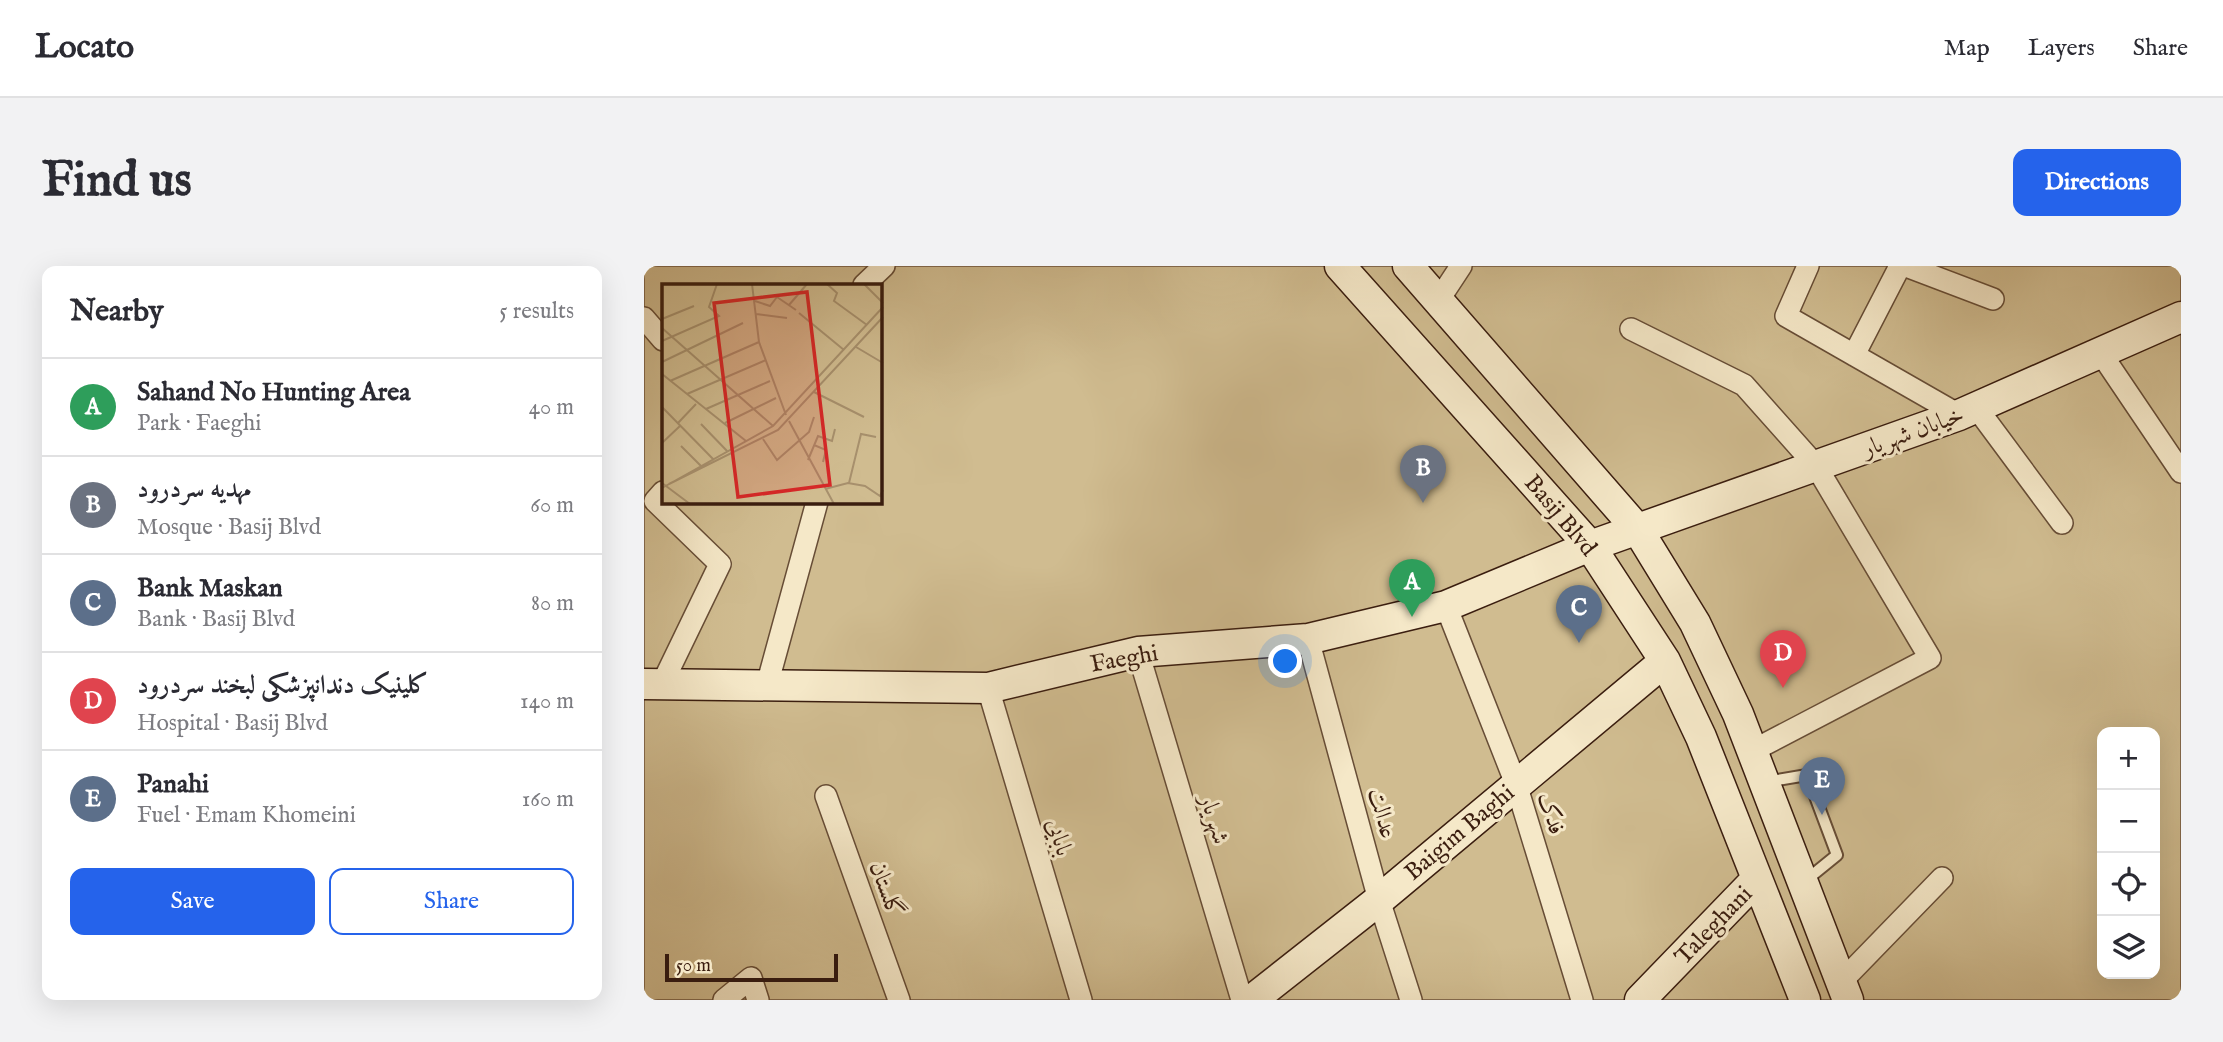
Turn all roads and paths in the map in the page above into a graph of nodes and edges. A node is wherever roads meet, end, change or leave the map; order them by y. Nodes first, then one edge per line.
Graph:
1 (884, 266) edge
2 (1340, 266) edge
3 (1408, 266) edge
4 (1461, 266) edge
5 (1808, 266) edge
6 (1900, 266) edge
7 (1906, 266) edge
8 (865, 284) edge
9 (1993, 299) dead end
10 (1438, 301) junction
11 (2181, 317) edge
12 (644, 318) edge
13 (1631, 328) dead end
14 (662, 339) edge
15 (2100, 352) junction
16 (1854, 355) junction
17 (1967, 411) junction
18 (1816, 466) junction
19 (2181, 472) edge
20 (663, 504) edge
21 (816, 504) edge
22 (2062, 523) dead end
23 (1638, 530) junction
24 (1590, 546) junction
25 (1447, 606) junction
26 (1308, 639) junction
27 (1138, 652) junction
28 (1665, 661) junction
29 (653, 684) edge
30 (767, 685) junction
31 (988, 688) junction
32 (1752, 751) junction
33 (1764, 782) junction
34 (1516, 784) junction
35 (826, 796) dead end
36 (1780, 825) junction
37 (1746, 849) junction
38 (1942, 878) dead end
39 (1803, 883) junction
40 (1761, 890) junction
41 (1379, 900) junction
42 (1844, 991) edge
43 (724, 1000) edge
44 (758, 1000) edge
45 (899, 1000) edge
46 (1081, 1000) edge
47 (1242, 1000) edge
48 (1252, 1000) edge
49 (1411, 1000) edge
50 (1582, 1000) edge
51 (1640, 1000) edge
52 (1805, 1000) edge

1 - 8 street
2 - 24 main road, Basij Blvd
3 - 10 main road, Basij Blvd
4 - 10 street
5 - 16 street
6 - 16 street
7 - 9 street
10 - 23 main road, Basij Blvd
11 - 15 main road, خیابان شهریار
12 - 14 street
13 - 18 street
15 - 17 main road, خیابان شهریار
15 - 19 street
16 - 17 street
17 - 18 main road, خیابان شهریار
17 - 22 street
18 - 23 main road, خیابان شهریار
18 - 32 street
20 - 29 street
21 - 30 street
23 - 24 main road, خیابان شهریار
23 - 32 main road, Basij Blvd
24 - 25 main road, Faeghi
24 - 28 main road, Basij Blvd
25 - 26 main road, Faeghi
25 - 34 street, فدک
26 - 27 main road, Faeghi
26 - 41 street, عدالت
27 - 31 main road, Faeghi
27 - 47 street, شهریار
28 - 34 main road, Baigim Baghi
28 - 37 main road, Basij Blvd
29 - 30 main road, Faeghi
30 - 31 main road, Faeghi
31 - 46 street, بابایی
32 - 33 main road, Basij Blvd
33 - 36 main road, Basij Blvd
33 - 39 lane
34 - 41 main road, Baigim Baghi
34 - 50 street, فدک
35 - 45 street, گلستان
36 - 37 main road
36 - 39 main road, Basij Blvd
37 - 40 main road, Basij Blvd
38 - 42 street
39 - 40 main road
39 - 42 main road, Basij Blvd
40 - 51 main road, Taleghani
40 - 52 main road, Basij Blvd
41 - 48 main road, Baigim Baghi
41 - 49 street, عدالت
43 - 44 street

